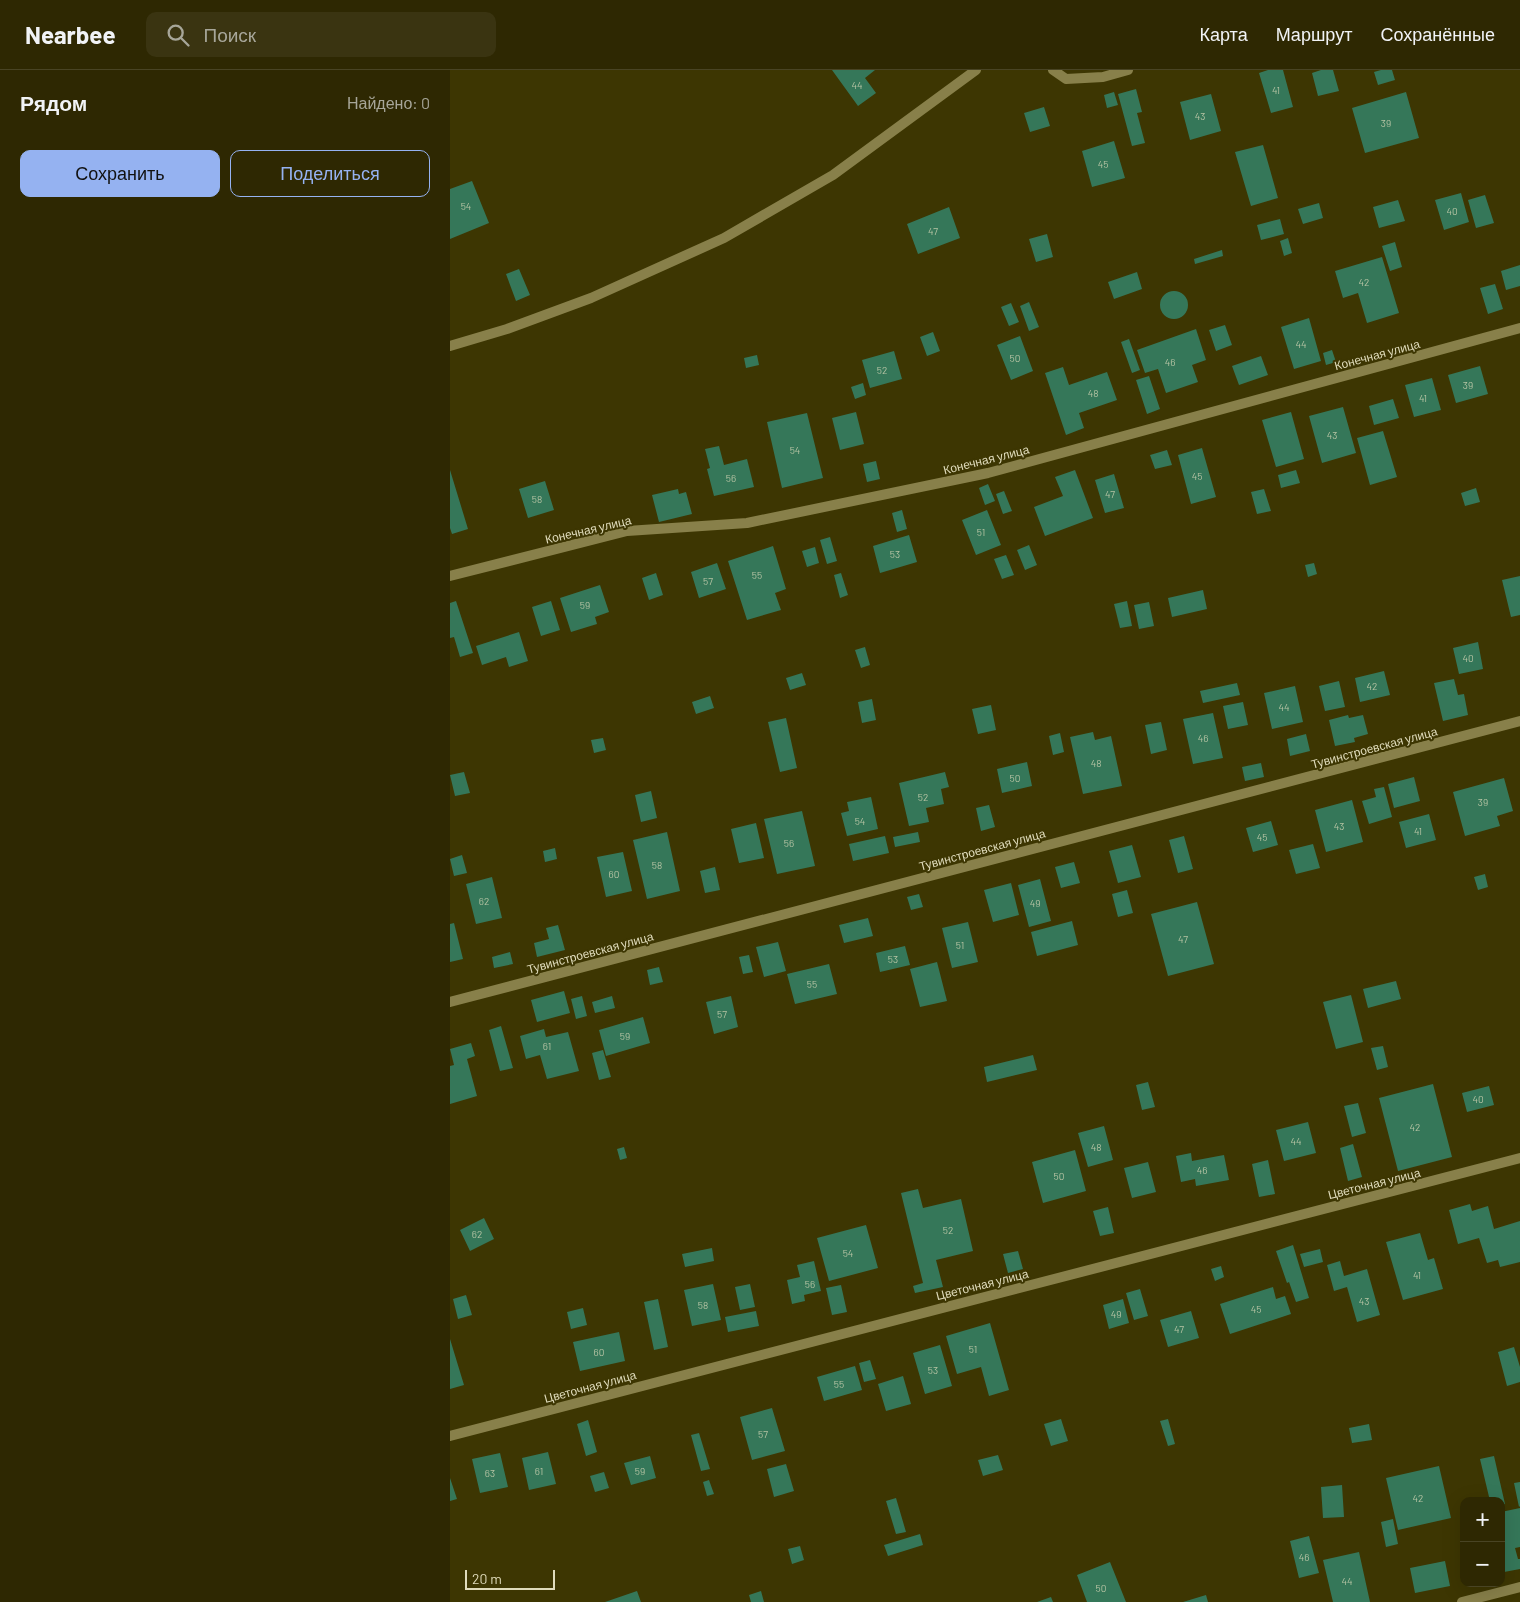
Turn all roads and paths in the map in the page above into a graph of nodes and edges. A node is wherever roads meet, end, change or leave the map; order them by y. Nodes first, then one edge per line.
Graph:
1 (976, 70) edge
2 (1053, 70) edge
3 (1128, 70) edge
4 (1520, 328) edge
5 (450, 346) edge
6 (450, 576) edge
7 (1520, 721) edge
8 (450, 1002) edge
9 (1520, 1158) edge
10 (450, 1436) edge
11 (1520, 1587) edge
12 (1462, 1602) edge

1 - 5 street
2 - 3 street
4 - 6 street, Конечная улица
7 - 8 street, Тувинстроевская улица
9 - 10 street, Цветочная улица
11 - 12 street

